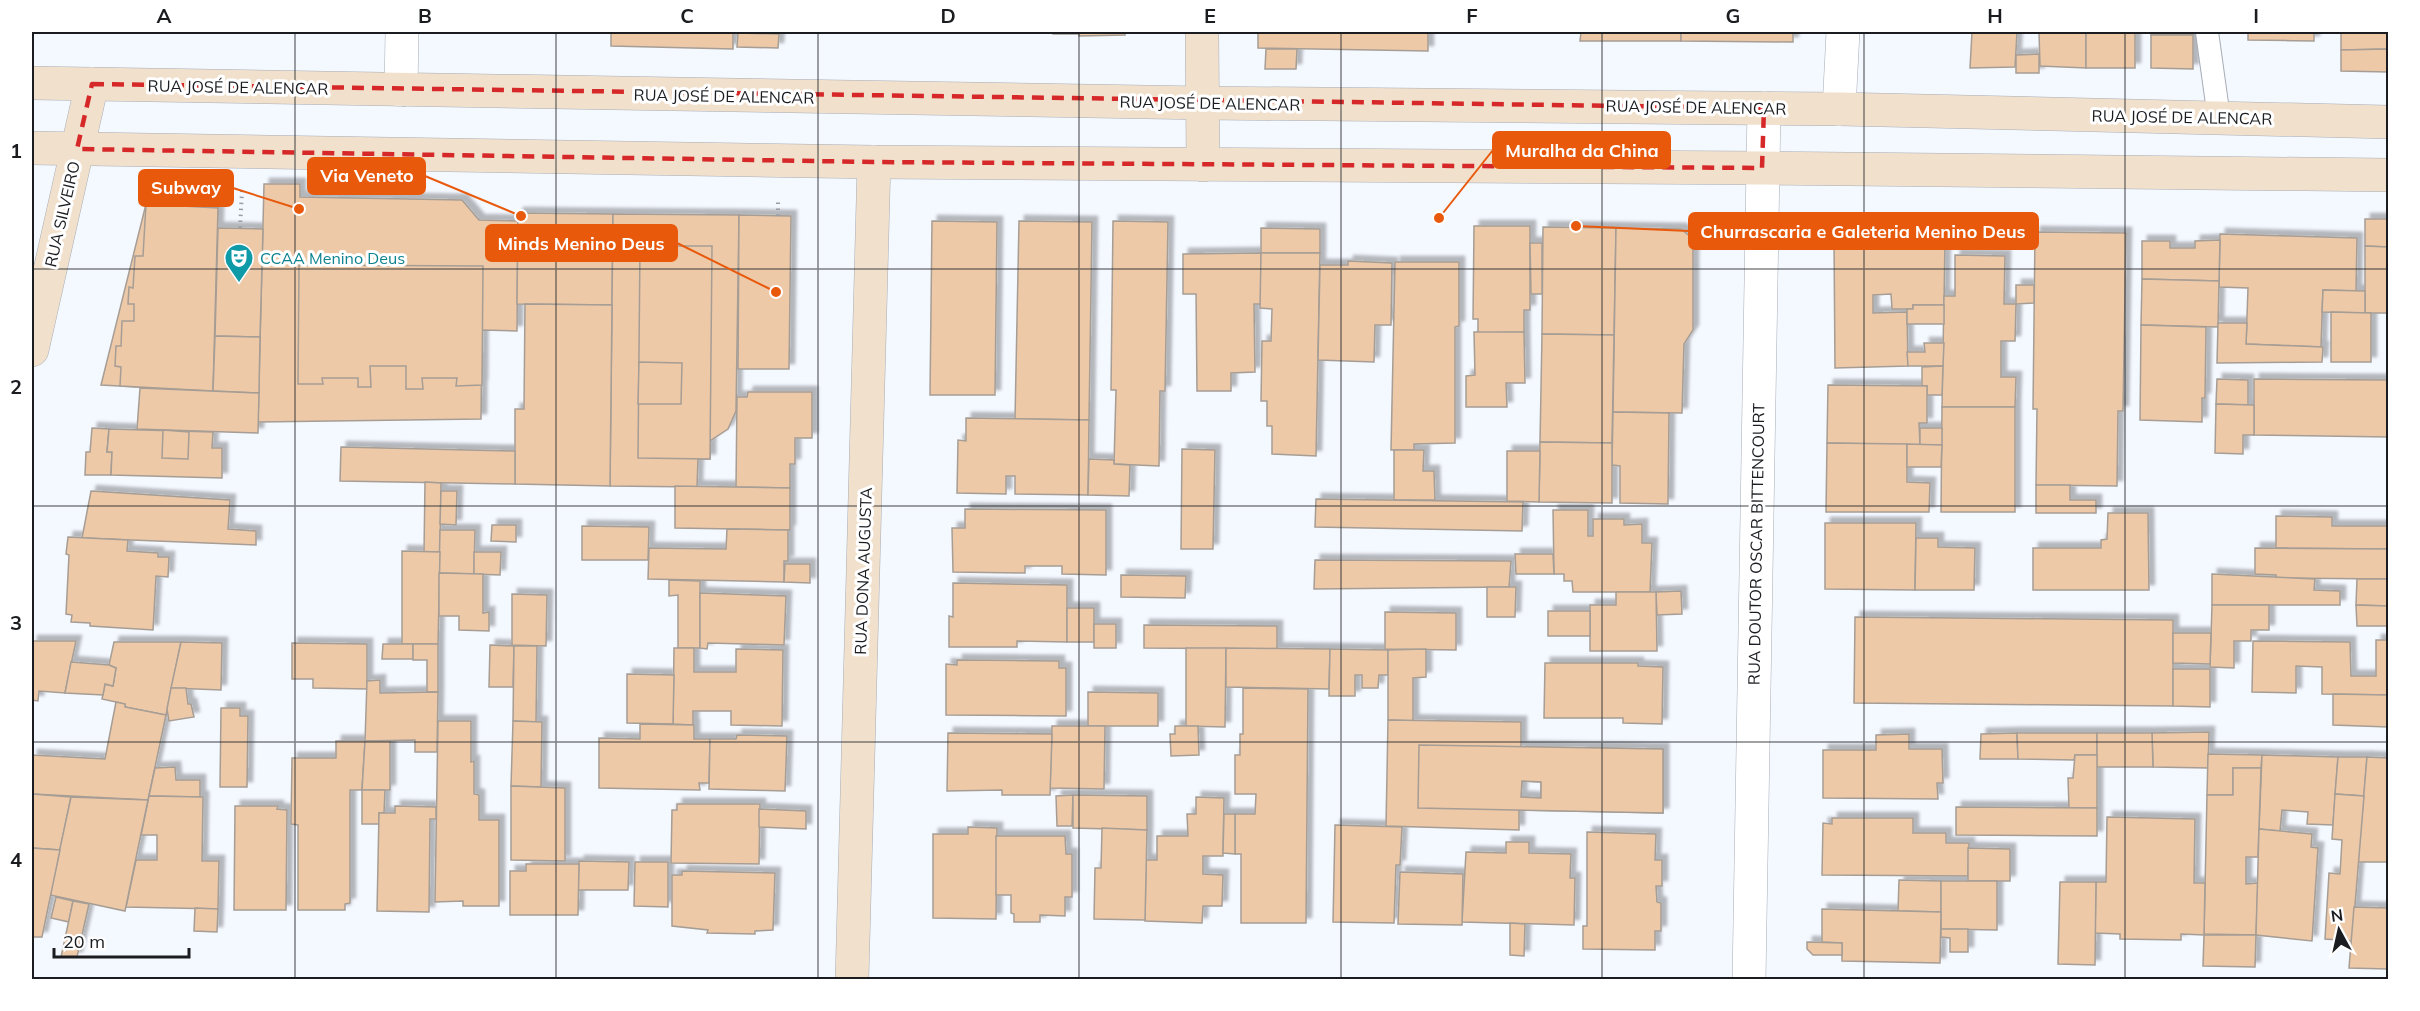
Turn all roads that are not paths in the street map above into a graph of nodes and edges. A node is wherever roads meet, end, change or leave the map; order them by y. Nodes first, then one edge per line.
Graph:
1 (402, 32) edge
2 (1202, 32) edge
3 (1843, 32) edge
4 (2207, 32) edge
5 (32, 83) edge
6 (92, 84) junction
7 (401, 90) junction
8 (1204, 103) junction
9 (1764, 108) junction
10 (1839, 109) junction
11 (2219, 118) junction
12 (2388, 122) edge
13 (32, 148) edge
14 (76, 149) junction
15 (874, 162) junction
16 (1203, 165) junction
17 (1762, 168) junction
18 (2388, 175) edge
19 (32, 351) edge
20 (852, 980) edge
21 (1749, 980) edge

1 - 7 street
2 - 8 main road
3 - 10 street
4 - 11 lane
5 - 6 main road, RUA JOSÉ DE ALENCAR
6 - 7 main road, RUA JOSÉ DE ALENCAR
6 - 14 main road, RUA SILVEIRO
7 - 8 main road, RUA JOSÉ DE ALENCAR
8 - 9 main road, RUA JOSÉ DE ALENCAR
8 - 16 main road
9 - 10 main road, RUA JOSÉ DE ALENCAR
9 - 17 street, RUA DOUTOR OSCAR BITTENCOURT
10 - 11 main road, RUA JOSÉ DE ALENCAR
11 - 12 main road, RUA JOSÉ DE ALENCAR
13 - 14 main road
14 - 15 main road
14 - 19 main road, RUA SILVEIRO
15 - 16 main road
15 - 20 main road, RUA DONA AUGUSTA
16 - 17 main road
17 - 18 main road
17 - 21 street, RUA DOUTOR OSCAR BITTENCOURT

